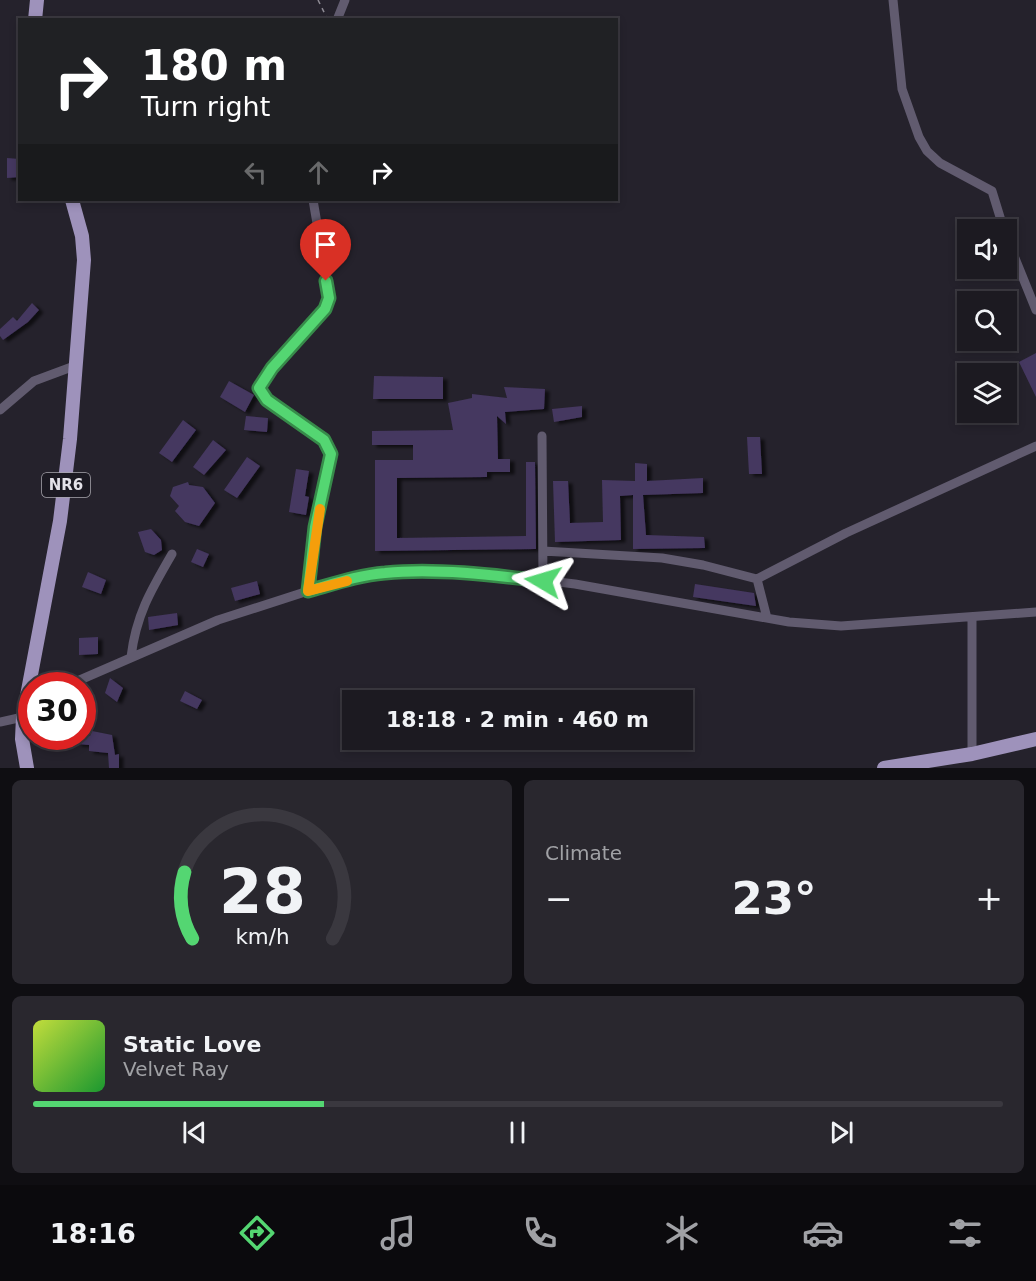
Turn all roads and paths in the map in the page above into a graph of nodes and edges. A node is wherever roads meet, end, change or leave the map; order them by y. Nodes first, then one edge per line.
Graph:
1 (37, 0) edge
2 (318, 0) edge
3 (345, 0) edge
4 (892, 1) edge
5 (35, 18) edge
6 (327, 18) edge
7 (338, 18) edge
8 (72, 201) edge
9 (313, 201) edge
10 (1001, 219) edge
11 (1017, 263) edge
12 (1036, 310) edge
13 (77, 365) junction
14 (0, 410) edge
15 (542, 436) dead end
16 (1036, 446) edge
17 (543, 550) junction
18 (172, 554) dead end
19 (757, 579) junction
20 (543, 581) junction
21 (308, 591) junction
22 (1036, 612) edge
23 (972, 617) junction
24 (767, 618) junction
25 (130, 657) junction
26 (34, 672) edge
27 (96, 672) edge
28 (18, 718) edge
29 (0, 722) edge
30 (1036, 739) edge
31 (24, 750) edge
32 (972, 753) junction
33 (27, 768) edge
34 (884, 768) edge

1 - 5 main road
2 - 6 path
3 - 7 street
4 - 10 street
8 - 13 main road, NR6
9 - 21 street
11 - 12 street
13 - 14 street
13 - 26 main road, NR6
15 - 17 street
16 - 19 street
17 - 19 street
17 - 20 street
18 - 25 street
19 - 24 street
20 - 21 street
20 - 24 street
21 - 25 street
22 - 23 street
23 - 24 street
23 - 32 street
25 - 27 street
28 - 29 street
30 - 32 main road
31 - 33 main road, NR6
32 - 34 main road

